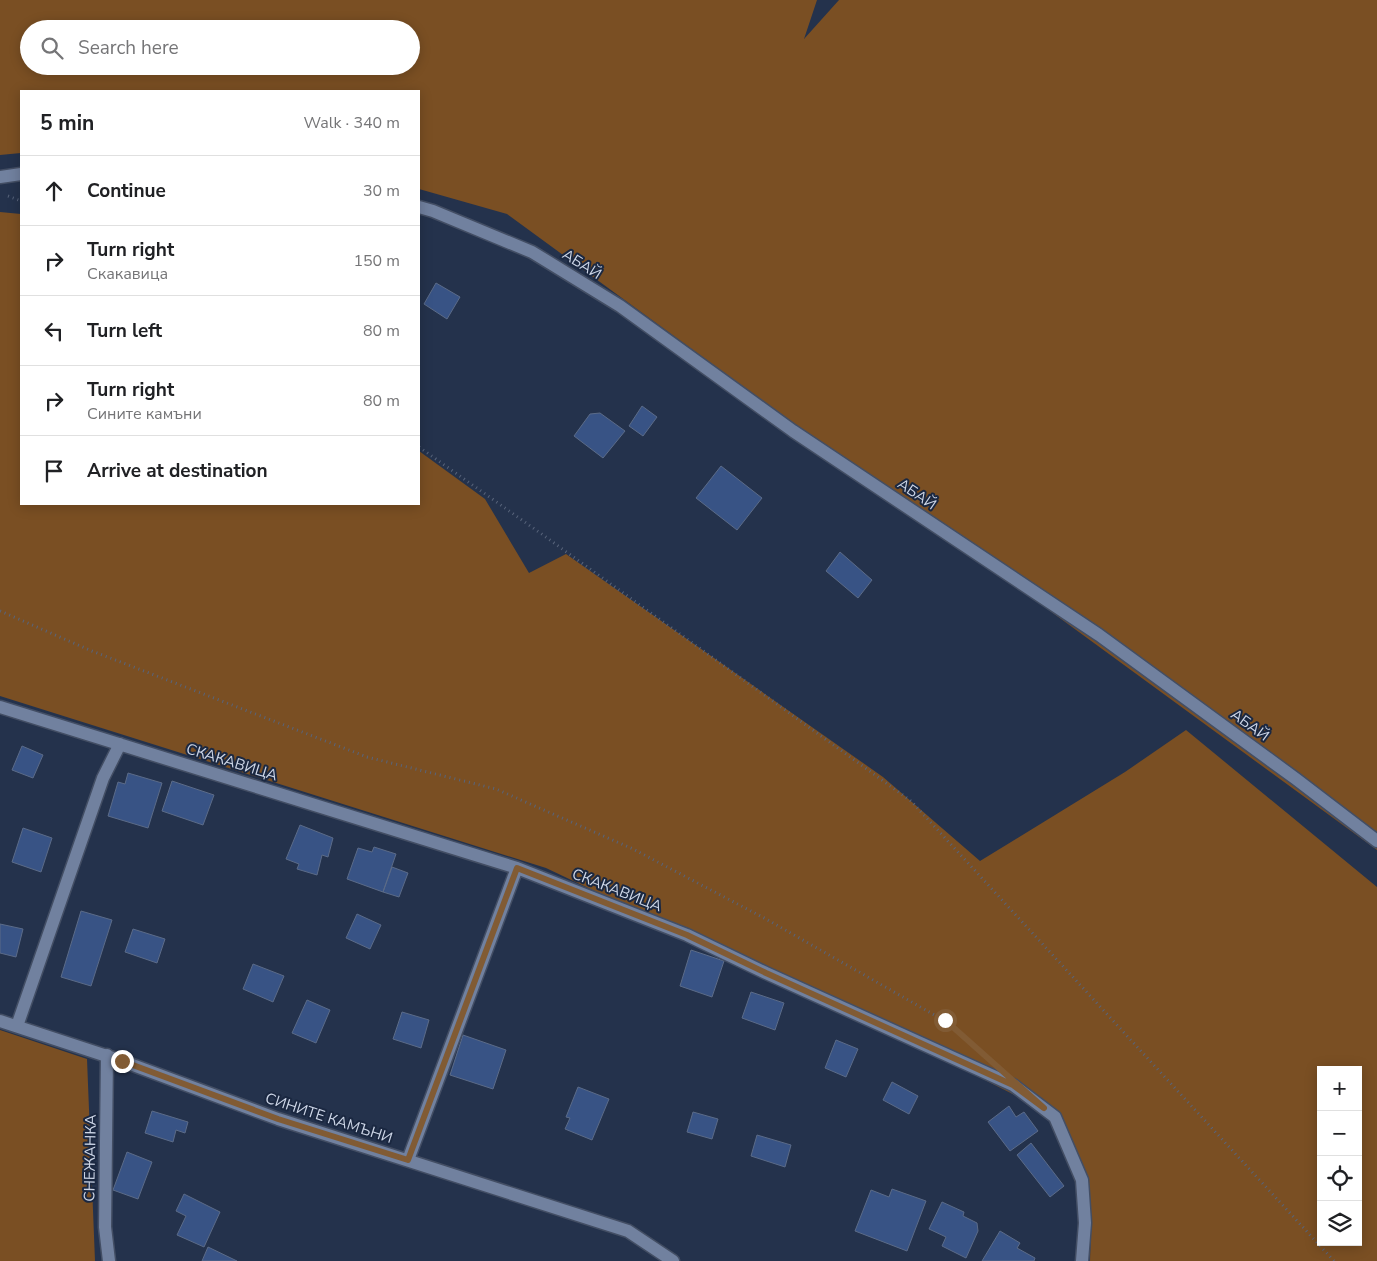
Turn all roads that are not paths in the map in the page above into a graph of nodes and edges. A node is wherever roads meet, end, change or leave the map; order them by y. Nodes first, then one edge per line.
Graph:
1 (20, 174) edge
2 (0, 177) edge
3 (420, 207) edge
4 (0, 707) edge
5 (120, 744) junction
6 (1377, 841) edge
7 (517, 868) junction
8 (0, 1020) edge
9 (17, 1026) junction
10 (107, 1055) junction
11 (408, 1160) junction
12 (109, 1261) edge
13 (673, 1261) edge
14 (1082, 1261) edge

1 - 2 street
3 - 6 street, АБАЙ
4 - 5 street, СКАКАВИЦА
5 - 7 street, СКАКАВИЦА
5 - 9 street
7 - 11 street
7 - 14 street, СКАКАВИЦА
8 - 9 street, СИНИТЕ КАМЪНИ
9 - 10 street, СИНИТЕ КАМЪНИ
10 - 11 street, СИНИТЕ КАМЪНИ
10 - 12 street, СНЕЖАНКА
11 - 13 street, СИНИТЕ КАМЪНИ

